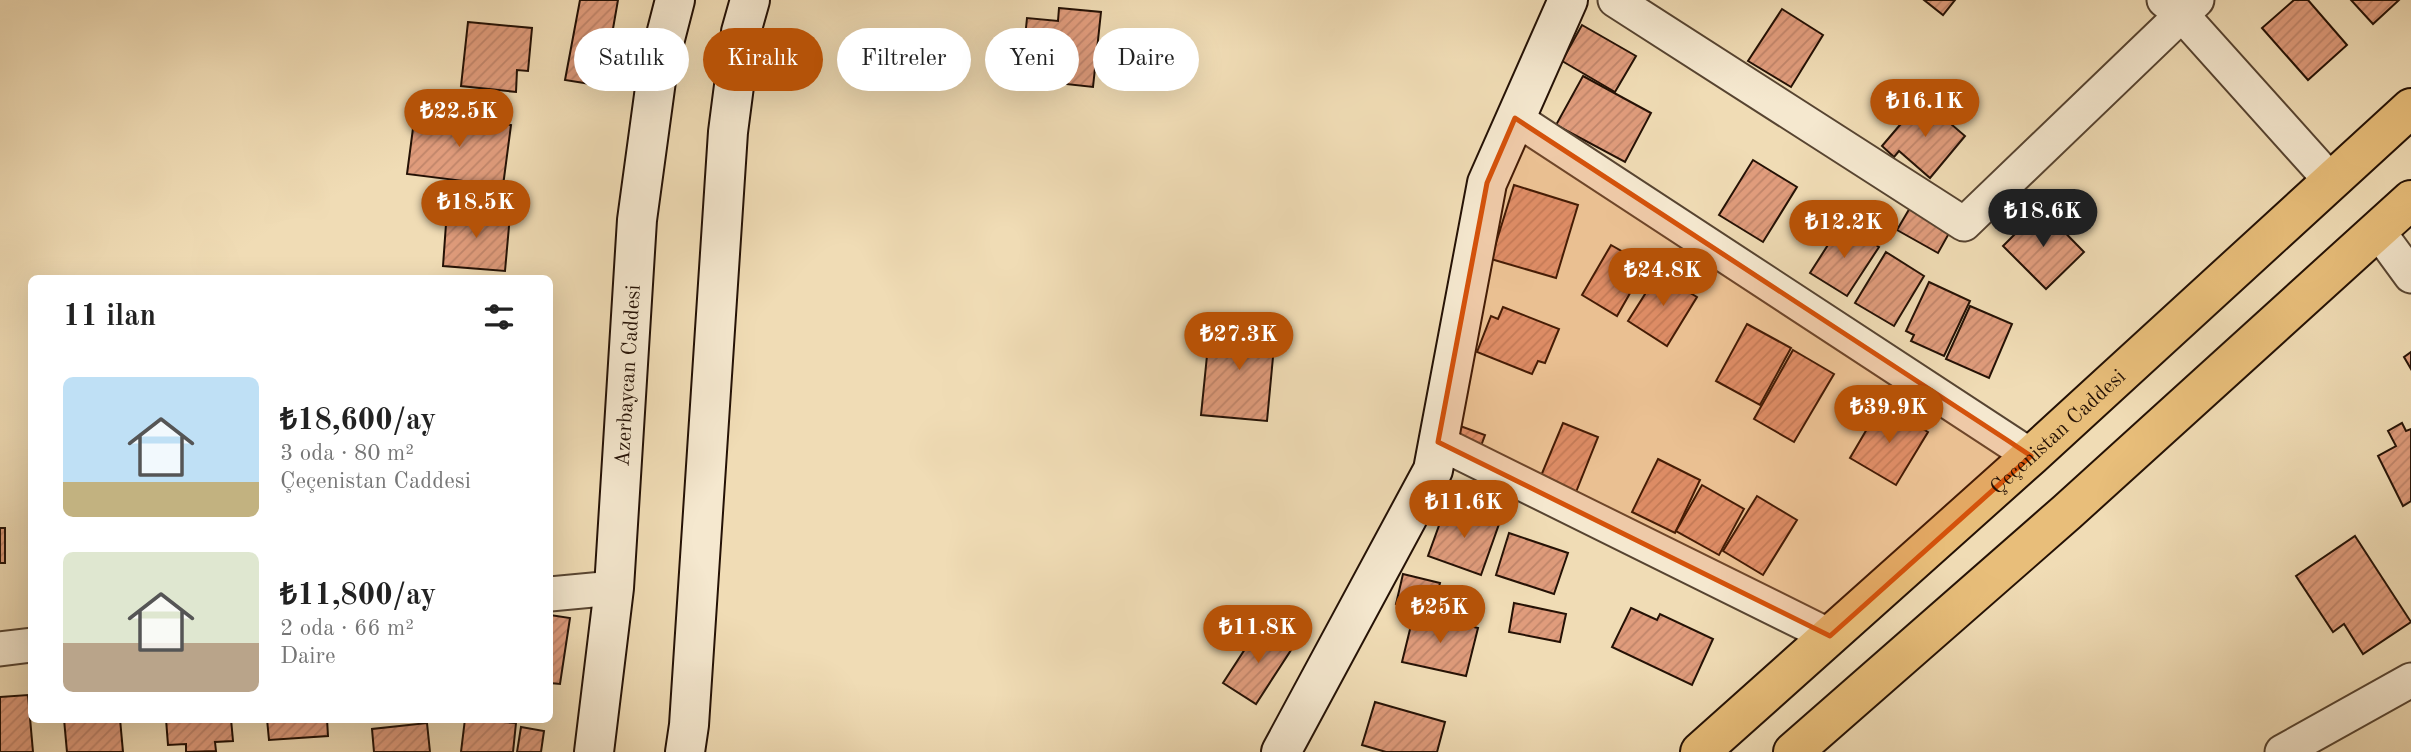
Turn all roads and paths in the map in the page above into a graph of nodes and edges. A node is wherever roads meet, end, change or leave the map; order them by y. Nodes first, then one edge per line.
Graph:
1 (676, 0) edge
2 (750, 0) edge
3 (1568, 0) edge
4 (1615, 0) edge
5 (2181, 5) edge
6 (2411, 108) edge
7 (1516, 118) junction
8 (2332, 182) junction
9 (2411, 200) edge
10 (2378, 231) junction
11 (2411, 276) edge
12 (1438, 442) junction
13 (2031, 456) junction
14 (614, 588) junction
15 (553, 594) edge
16 (1830, 636) junction
17 (28, 646) edge
18 (0, 649) edge
19 (2411, 680) edge
20 (594, 752) edge
21 (685, 752) edge
22 (1281, 752) edge
23 (1700, 752) edge
24 (1793, 752) edge
25 (2282, 752) edge

1 - 14 main road, Azerbaycan Caddesi
2 - 21 main road
3 - 7 main road
4 - 5 street
5 - 8 street
6 - 8 main road, Çeçenistan Caddesi
7 - 12 main road
7 - 13 street
8 - 13 main road, Çeçenistan Caddesi
9 - 10 main road
10 - 11 street
10 - 24 main road
12 - 16 street
12 - 22 main road
13 - 16 main road, Çeçenistan Caddesi
14 - 15 street
14 - 20 main road, Azerbaycan Caddesi
16 - 23 main road, Çeçenistan Caddesi
17 - 18 street
19 - 25 street

